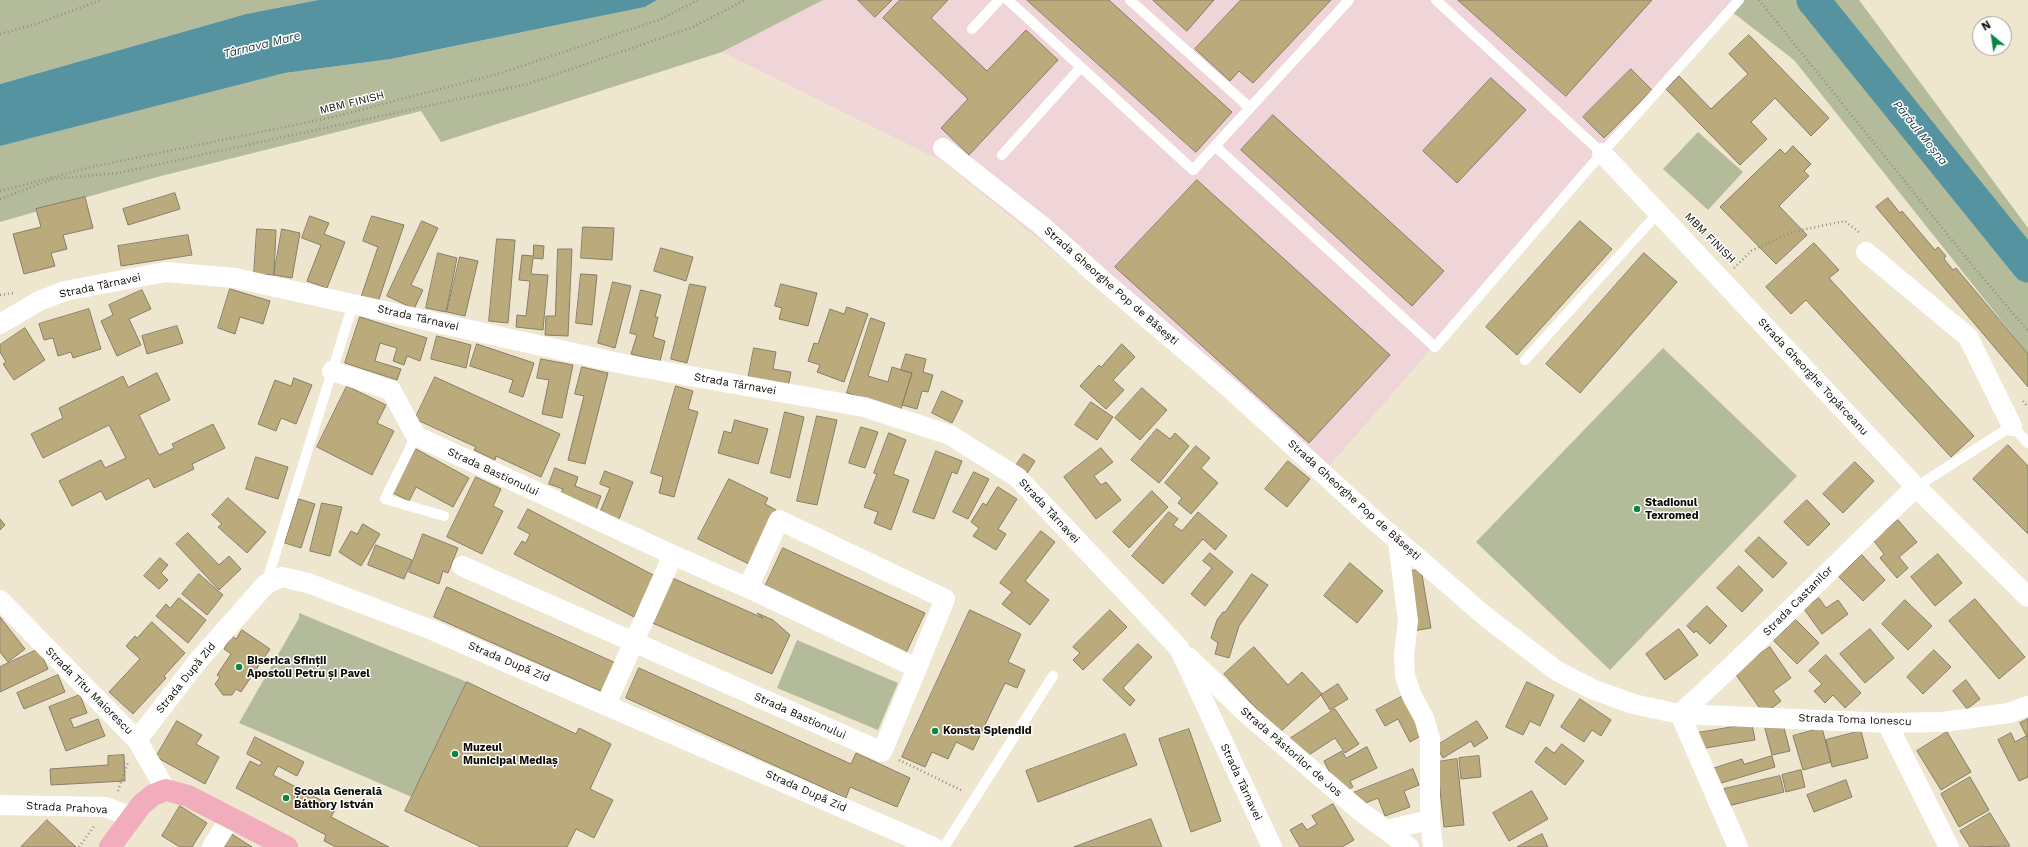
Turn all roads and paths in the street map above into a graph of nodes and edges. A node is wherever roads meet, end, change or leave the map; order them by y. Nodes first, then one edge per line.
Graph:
1 (101, 0) edge
2 (698, 0) edge
3 (744, 0) edge
4 (999, 0) edge
5 (1008, 0) edge
6 (1130, 0) edge
7 (1349, 0) edge
8 (1436, 0) edge
9 (1739, 0) edge
10 (1759, 0) edge
11 (972, 29) dead end
12 (0, 34) edge
13 (1081, 67) junction
14 (1250, 108) junction
15 (1215, 146) junction
16 (943, 148) dead end
17 (1602, 153) junction
18 (1002, 156) dead end
19 (0, 191) edge
20 (0, 198) edge
21 (1659, 212) junction
22 (1867, 246) joint
23 (1730, 272) dead end
24 (353, 304) junction
25 (0, 324) edge
26 (2028, 331) edge
27 (1526, 360) dead end
28 (332, 371) junction
29 (2018, 396) dead end
30 (2028, 407) edge
31 (2012, 426) junction
32 (416, 436) junction
33 (2028, 443) edge
34 (1916, 487) junction
35 (444, 516) dead end
36 (1398, 540) junction
37 (673, 555) junction
38 (462, 566) dead end
39 (266, 584) junction
40 (748, 588) junction
41 (2028, 597) edge
42 (0, 600) edge
43 (634, 643) junction
44 (1179, 648) junction
45 (917, 668) junction
46 (1053, 676) dead end
47 (606, 704) junction
48 (2028, 706) edge
49 (1680, 714) junction
50 (1887, 722) junction
51 (134, 748) junction
52 (882, 752) junction
53 (166, 790) junction
54 (118, 792) dead end
55 (976, 797) junction
56 (0, 804) edge
57 (132, 817) junction
58 (231, 817) junction
59 (1430, 820) junction
60 (97, 823) dead end
61 (1387, 830) junction
62 (79, 847) edge
63 (110, 847) edge
64 (212, 847) edge
65 (287, 847) edge
66 (933, 847) edge
67 (944, 847) edge
68 (1272, 847) edge
69 (1409, 847) edge
70 (1433, 847) edge
71 (1738, 847) edge
72 (1949, 847) edge

1 - 12 path
2 - 19 path, MBM FINISH
3 - 20 path
4 - 11 lane
5 - 13 lane
6 - 14 lane
7 - 14 lane
8 - 17 lane
9 - 17 lane
10 - 26 path
13 - 15 lane
13 - 18 lane
14 - 15 lane
15 - 17 lane
16 - 36 street, Strada Gheorghe Pop de Băsești
17 - 21 street, Strada Gheorghe Topârceanu
21 - 27 lane
21 - 34 street, Strada Gheorghe Topârceanu
22 - 23 path, MBM FINISH
22 - 31 street
24 - 25 street, Strada Târnavei
24 - 28 lane
24 - 44 street, Strada Târnavei
28 - 32 street
28 - 39 lane
29 - 30 path
31 - 33 lane
31 - 34 lane
32 - 35 lane
32 - 37 street, Strada Bastionului
34 - 41 street, Strada Gheorghe Topârceanu
34 - 49 street, Strada Castanilor
36 - 49 street, Strada Gheorghe Pop de Băsești
36 - 59 street
37 - 40 street, Strada Bastionului
37 - 43 street
38 - 43 street, Strada Bastionului
39 - 47 street, Strada După Zid
39 - 51 street, Strada După Zid
40 - 45 street, Strada Bastionului
40 - 45 street
42 - 51 street, Strada Titu Maiorescu
43 - 47 street
43 - 52 street, Strada Bastionului
44 - 61 street, Strada Păstorilor de Jos
44 - 68 street, Strada Târnavei
45 - 52 street
46 - 55 lane
47 - 66 street, Strada După Zid
48 - 50 street, Strada Toma Ionescu
49 - 50 street, Strada Toma Ionescu
49 - 71 street
50 - 72 street
51 - 53 street, Strada Titu Maiorescu
51 - 54 path
52 - 55 path
53 - 57 main road
53 - 58 main road
55 - 67 lane
56 - 57 street, Strada Prahova
57 - 63 main road
58 - 64 street
58 - 65 main road
59 - 61 street
59 - 70 street
60 - 62 path
61 - 69 street, Strada Păstorilor de Jos

